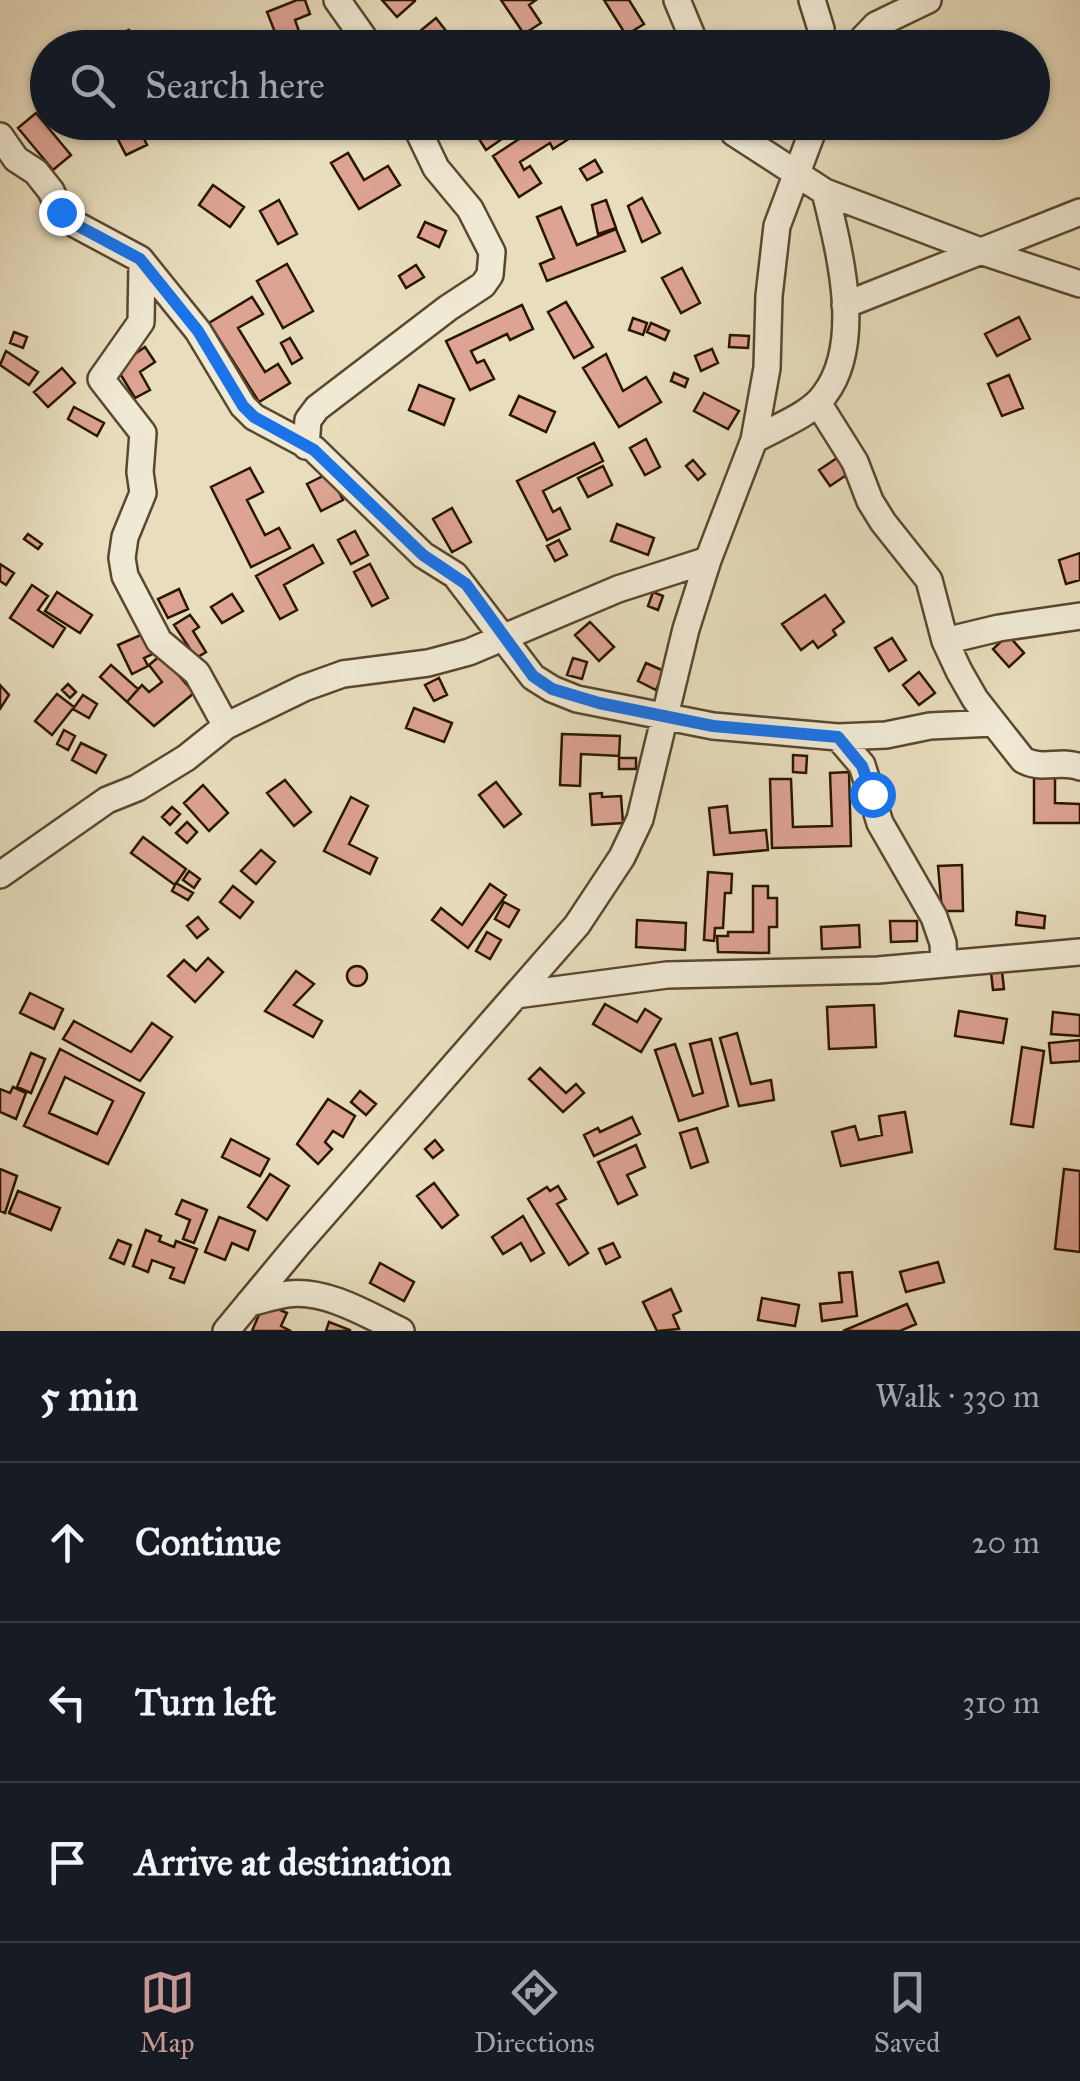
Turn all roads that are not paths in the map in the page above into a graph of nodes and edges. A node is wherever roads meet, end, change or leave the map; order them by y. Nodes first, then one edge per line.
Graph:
1 (337, 0) edge
2 (677, 0) edge
3 (812, 0) edge
4 (928, 0) edge
5 (358, 30) edge
6 (690, 30) edge
7 (821, 30) edge
8 (872, 30) edge
9 (0, 136) edge
10 (423, 140) edge
11 (744, 140) edge
12 (809, 140) edge
13 (795, 176) junction
14 (825, 192) junction
15 (1080, 212) edge
16 (983, 252) junction
17 (142, 263) junction
18 (1080, 284) edge
19 (845, 306) junction
20 (818, 403) junction
21 (754, 440) junction
22 (306, 446) junction
23 (708, 560) junction
24 (1080, 616) edge
25 (505, 639) junction
26 (945, 641) junction
27 (665, 715) junction
28 (993, 724) junction
29 (226, 726) junction
30 (838, 737) junction
31 (1080, 767) edge
32 (0, 875) edge
33 (1080, 952) edge
34 (944, 964) junction
35 (516, 995) junction
36 (249, 1303) junction
37 (226, 1331) edge
38 (401, 1331) edge

1 - 5 street
2 - 6 street
3 - 7 street
4 - 8 street
9 - 17 street
10 - 22 street
11 - 13 street
12 - 13 street
13 - 14 street
13 - 21 street
14 - 16 street
14 - 19 street
15 - 16 street
16 - 18 street
16 - 19 street
17 - 22 street
17 - 29 street
19 - 20 street
20 - 21 street
20 - 26 street
21 - 23 street
22 - 25 street
23 - 25 street
23 - 27 street
24 - 26 street
25 - 27 street
25 - 29 street
26 - 28 street
27 - 30 street
27 - 35 street
28 - 30 street
28 - 31 street
29 - 32 street
30 - 34 street
33 - 34 street
34 - 35 street
35 - 36 street
36 - 37 street
36 - 38 street

